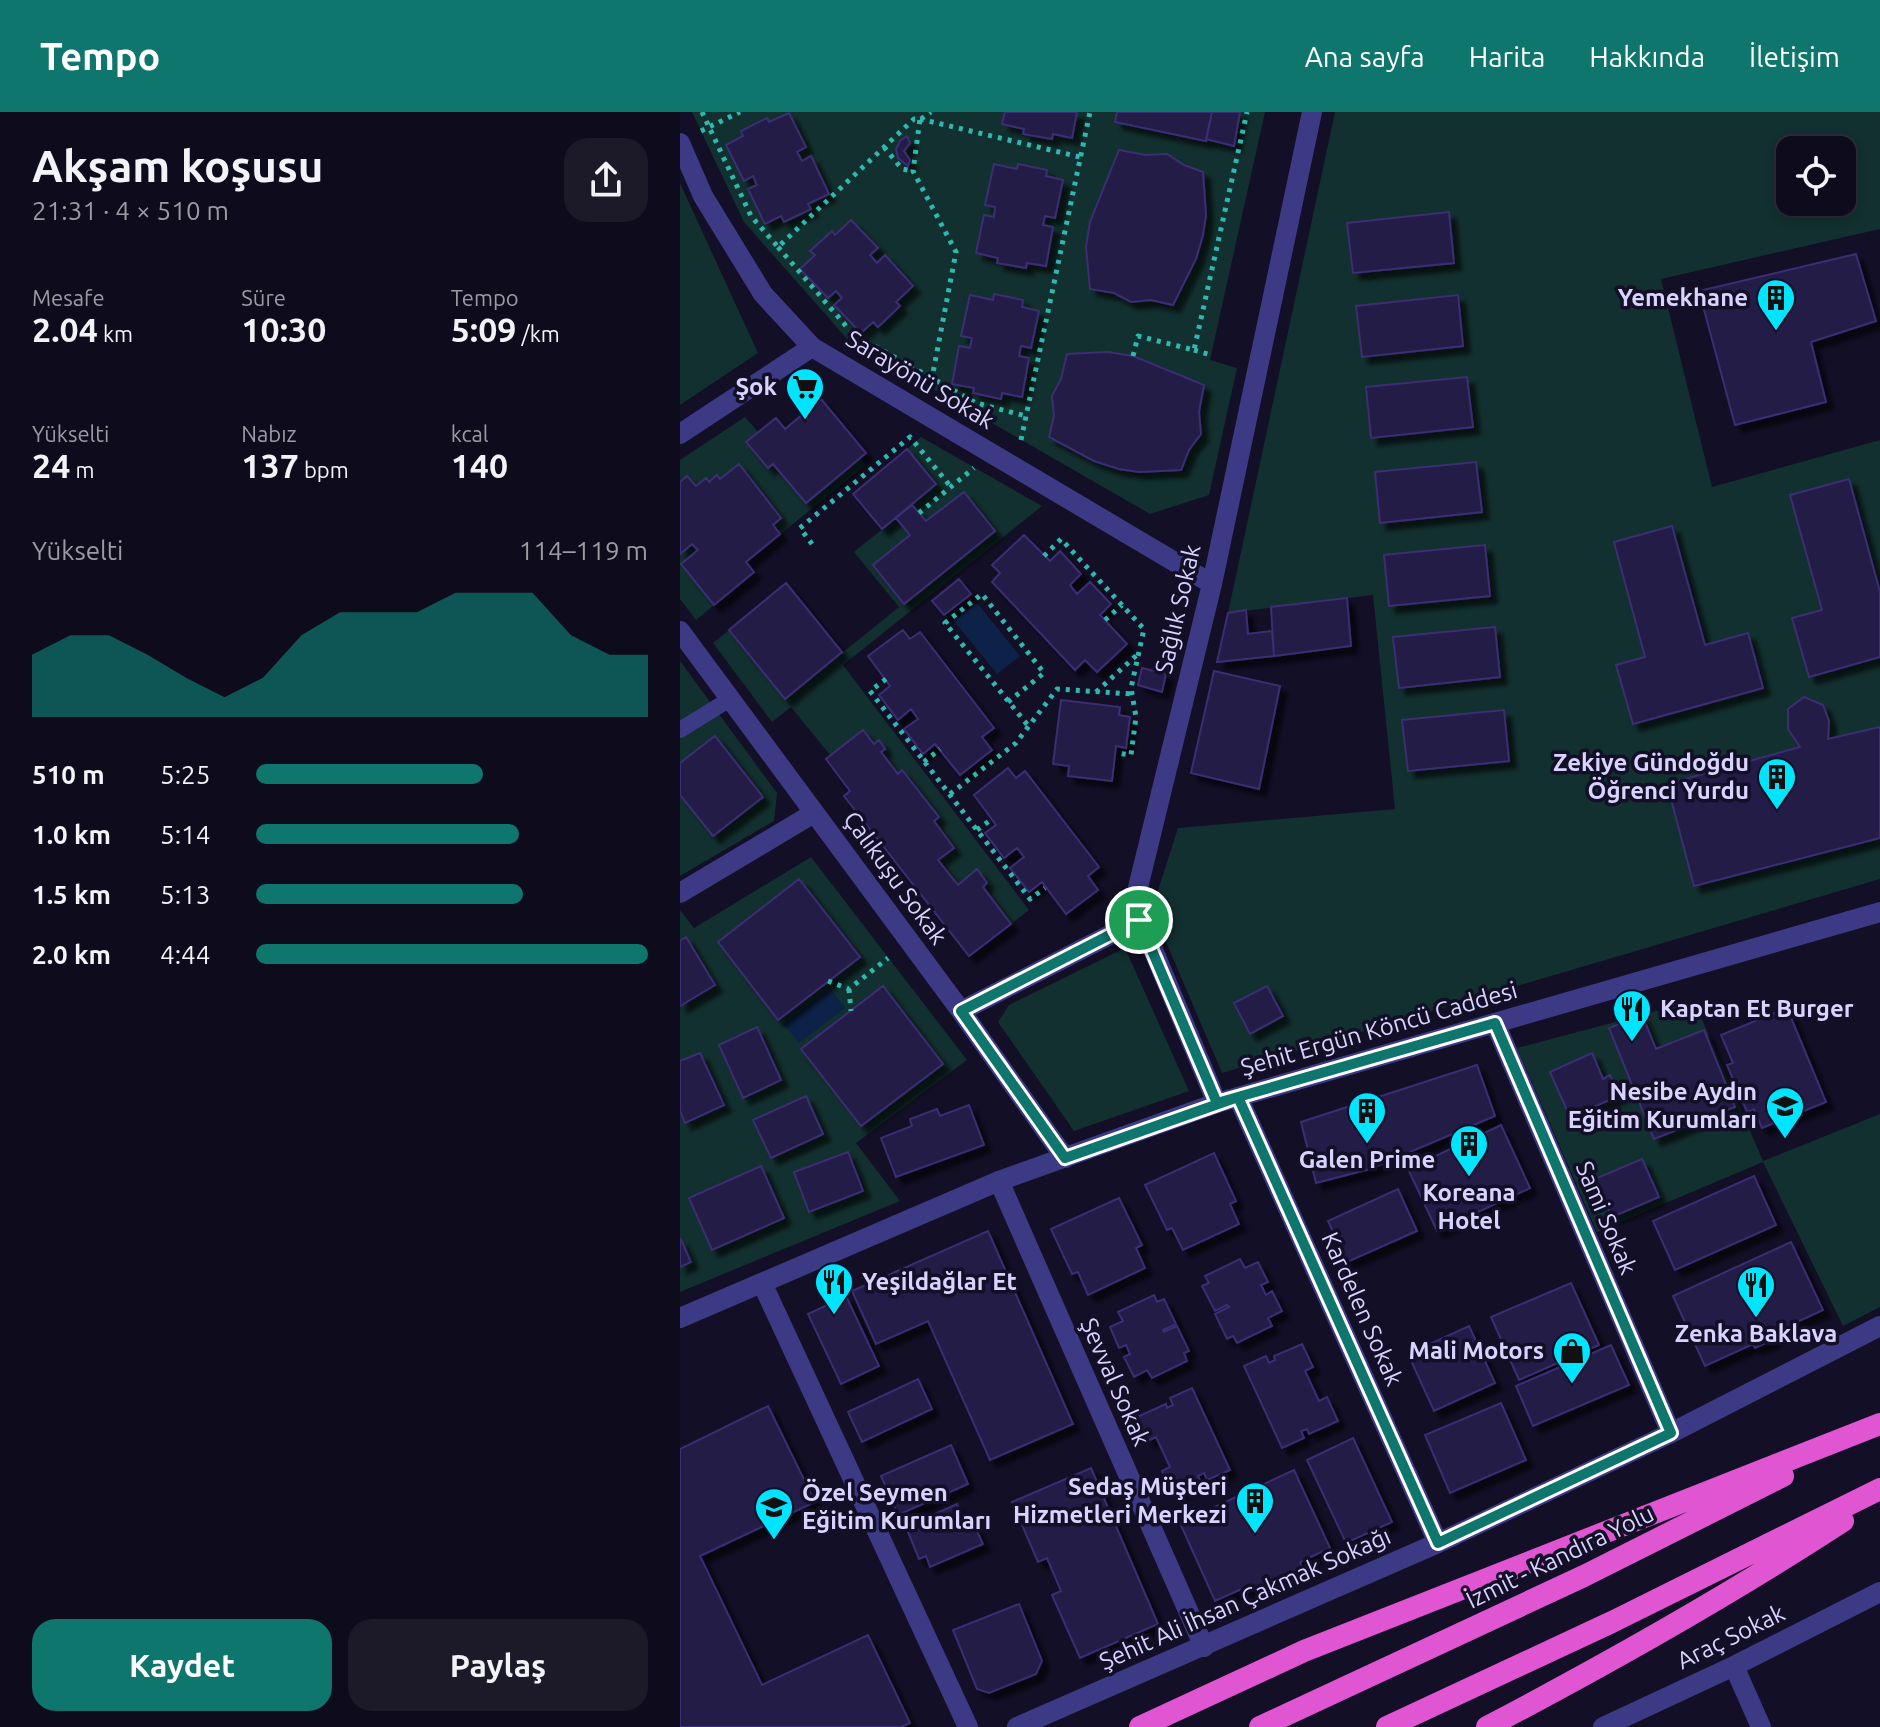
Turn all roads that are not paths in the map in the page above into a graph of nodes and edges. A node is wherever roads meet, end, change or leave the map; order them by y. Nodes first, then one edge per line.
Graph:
1 (1312, 112) edge
2 (680, 143) edge
3 (812, 347) junction
4 (680, 434) edge
5 (1212, 584) junction
6 (680, 631) edge
7 (730, 699) junction
8 (680, 730) edge
9 (814, 813) junction
10 (680, 893) edge
11 (1880, 912) edge
12 (1139, 920) junction
13 (961, 1011) junction
14 (1495, 1023) junction
15 (1238, 1097) junction
16 (1217, 1103) junction
17 (1065, 1158) junction
18 (999, 1181) junction
19 (762, 1283) junction
20 (680, 1318) edge
21 (1880, 1326) edge
22 (1880, 1425) edge
23 (1671, 1433) junction
24 (1880, 1489) edge
25 (1880, 1497) edge
26 (1438, 1543) junction
27 (1880, 1592) edge
28 (1204, 1647) junction
29 (1734, 1666) junction
30 (968, 1727) edge
31 (1017, 1727) edge
32 (1140, 1727) edge
33 (1260, 1727) edge
34 (1387, 1727) edge
35 (1487, 1727) edge
36 (1603, 1727) edge
37 (1761, 1727) edge

1 - 5 street, Sağlık Sokak
2 - 3 street, Sarayönü Sokak
3 - 4 street
3 - 5 street, Sarayönü Sokak
5 - 12 street, Sağlık Sokak
6 - 7 street, Çalıkuşu Sokak
7 - 8 lane
7 - 9 street, Çalıkuşu Sokak
9 - 10 street
9 - 13 street, Çalıkuşu Sokak
11 - 14 street, Şehit Ergün Köncü Caddesi
12 - 13 street
12 - 16 street, Sağlık Sokak
13 - 17 street, Çalıkuşu Sokak
14 - 15 street, Şehit Ergün Köncü Caddesi
14 - 23 street, Sami Sokak
15 - 16 street, Şehit Ergün Köncü Caddesi
15 - 26 street, Kardelen Sokak
16 - 17 street, Şehit Ergün Köncü Caddesi
17 - 18 street, Şehit Ergün Köncü Caddesi
18 - 19 street, Şehit Ergün Köncü Caddesi
18 - 28 street, Şevval Sokak
19 - 20 street, Şehit Ergün Köncü Caddesi
19 - 30 street
21 - 23 street, Şehit Ali İhsan Çakmak Sokağı
22 - 32 highway
22 - 33 highway, İzmit - Kandıra Yolu
23 - 26 street, Şehit Ali İhsan Çakmak Sokağı
24 - 34 highway
25 - 35 highway
26 - 28 street, Şehit Ali İhsan Çakmak Sokağı
27 - 29 street, Araç Sokak
28 - 31 street, Şehit Ali İhsan Çakmak Sokağı
29 - 36 street, Araç Sokak
29 - 37 street

